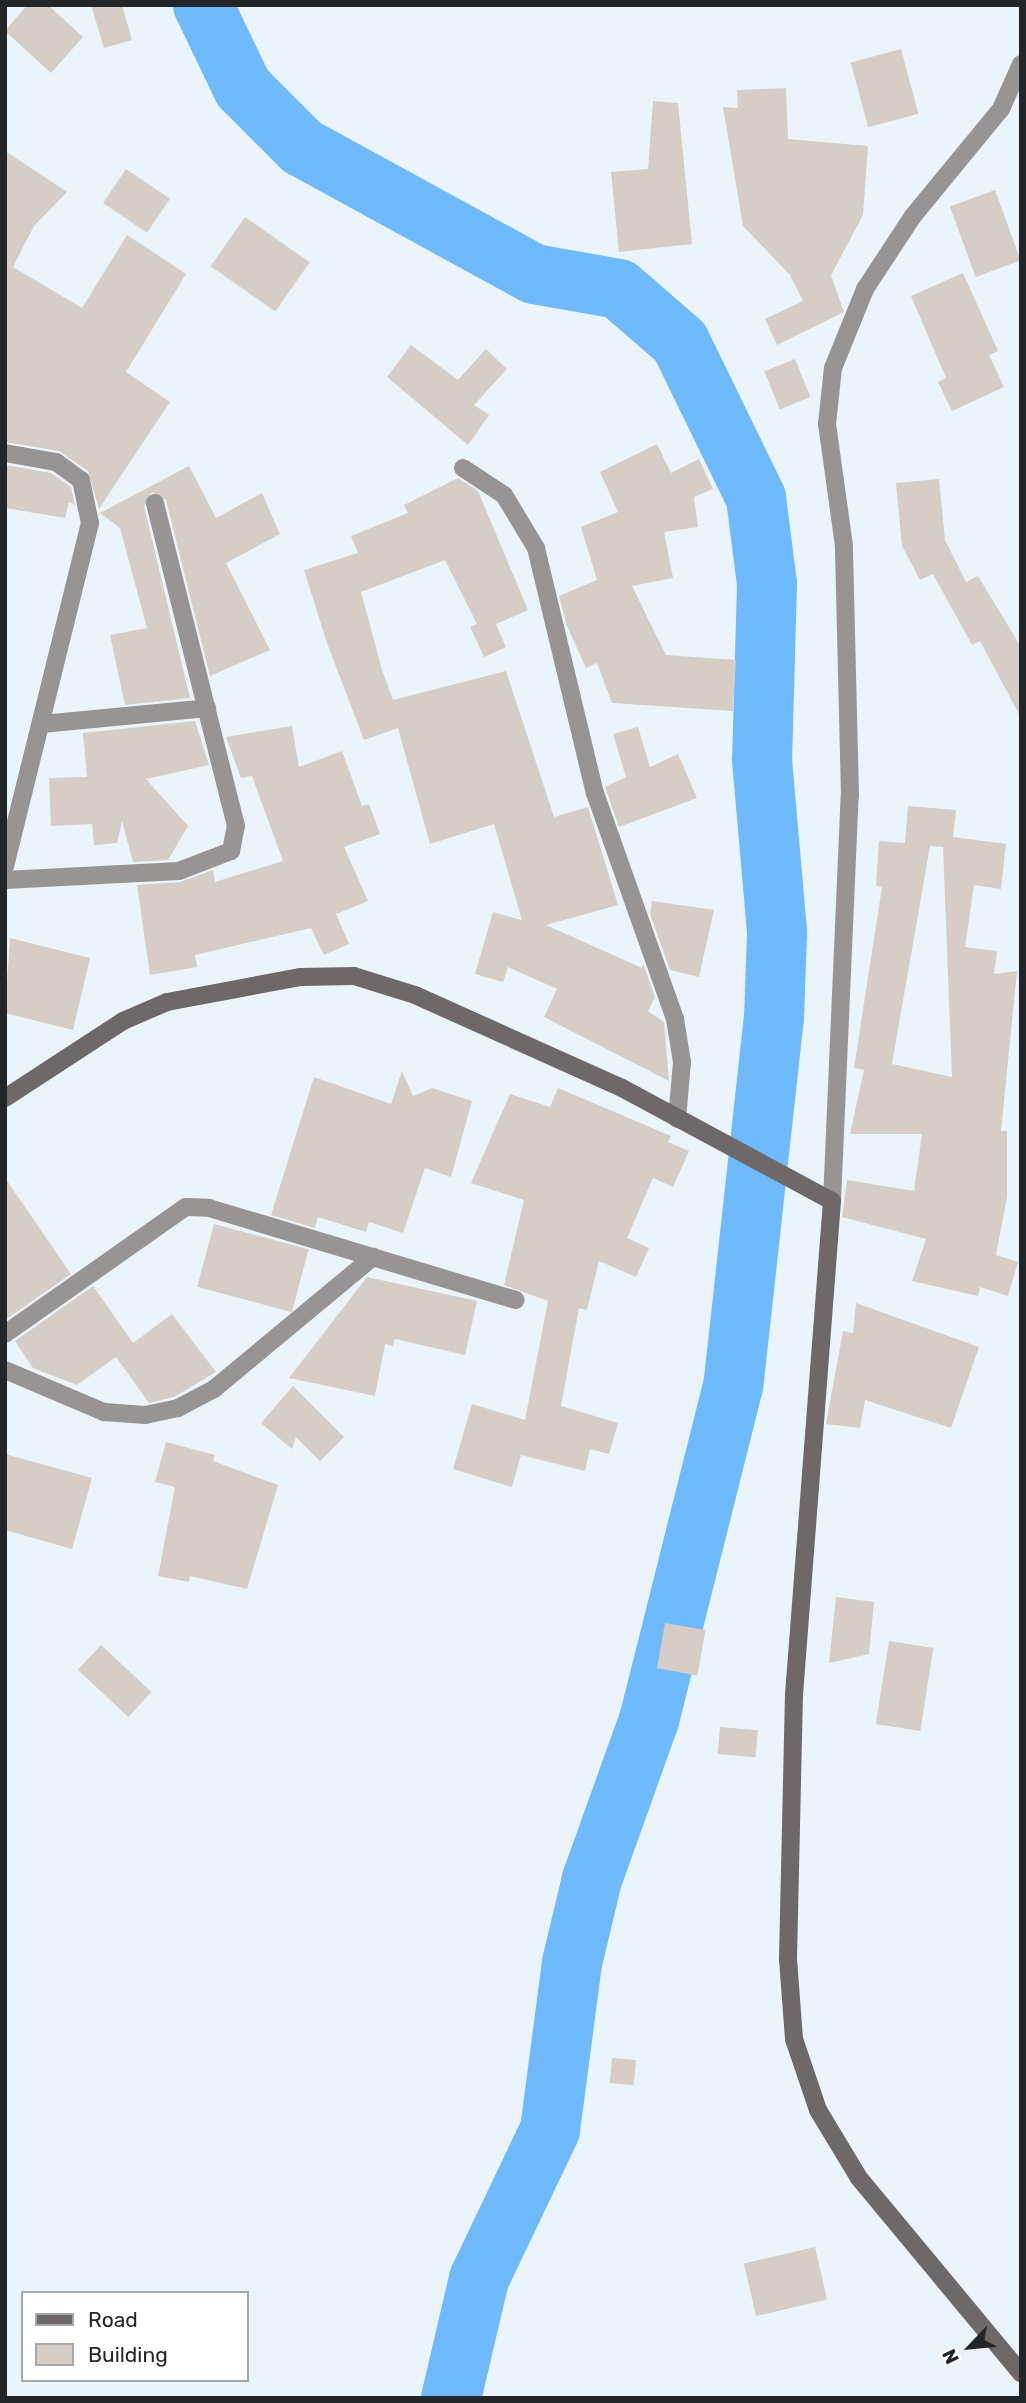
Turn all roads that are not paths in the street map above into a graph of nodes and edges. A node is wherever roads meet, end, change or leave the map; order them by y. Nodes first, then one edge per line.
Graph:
1 (1021, 64) edge
2 (5, 453) edge
3 (463, 468) dead end
4 (155, 503) dead end
5 (207, 708) junction
6 (42, 724) junction
7 (5, 867) edge
8 (5, 880) edge
9 (5, 1098) edge
10 (677, 1119) junction
11 (832, 1201) junction
12 (373, 1258) junction
13 (515, 1300) dead end
14 (5, 1334) edge
15 (5, 1370) edge
16 (1021, 2373) edge

1 - 11 street
2 - 6 street
3 - 10 street
4 - 5 street
5 - 6 street
5 - 8 street
6 - 7 street
9 - 10 main road
10 - 11 main road
11 - 16 main road
12 - 13 street
12 - 14 street
12 - 15 street

